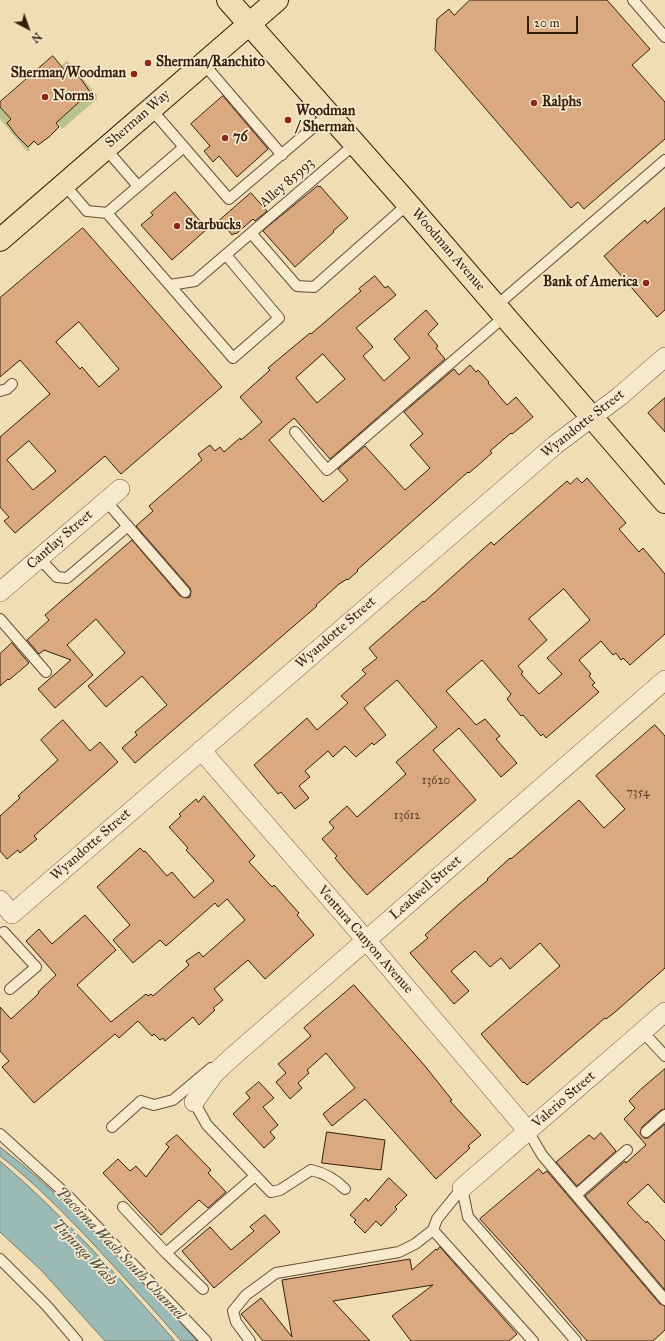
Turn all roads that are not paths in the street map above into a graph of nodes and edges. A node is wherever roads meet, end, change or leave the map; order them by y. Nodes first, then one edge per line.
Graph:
1 (228, 0) edge
2 (277, 0) edge
3 (633, 0) edge
4 (249, 24) junction
5 (665, 37) edge
6 (202, 63) junction
7 (150, 109) junction
8 (329, 114) junction
9 (354, 144) junction
10 (184, 147) junction
11 (105, 148) junction
12 (282, 154) junction
13 (665, 160) edge
14 (64, 184) junction
15 (138, 186) junction
16 (408, 204) junction
17 (107, 213) junction
18 (251, 233) junction
19 (0, 240) edge
20 (226, 255) junction
21 (170, 285) junction
22 (500, 311) junction
23 (665, 357) edge
24 (12, 384) dead end
25 (0, 391) edge
26 (592, 418) junction
27 (295, 432) dead end
28 (113, 495) joint
29 (665, 502) edge
30 (128, 526) junction
31 (39, 558) junction
32 (0, 592) edge
33 (185, 592) dead end
34 (0, 619) edge
35 (46, 672) dead end
36 (665, 680) edge
37 (200, 750) junction
38 (0, 900) edge
39 (12, 914) junction
40 (2, 933) edge
41 (366, 940) junction
42 (10, 989) dead end
43 (665, 1012) edge
44 (642, 1032) junction
45 (665, 1056) edge
46 (231, 1058) junction
47 (194, 1102) joint
48 (665, 1115) edge
49 (112, 1127) dead end
50 (528, 1131) junction
51 (646, 1132) dead end
52 (0, 1134) edge
53 (627, 1150) dead end
54 (256, 1176) junction
55 (462, 1188) junction
56 (345, 1189) dead end
57 (576, 1195) junction
58 (123, 1207) dead end
59 (432, 1230) junction
60 (166, 1253) junction
61 (0, 1259) edge
62 (203, 1289) dead end
63 (665, 1300) edge
64 (77, 1341) edge
65 (206, 1341) edge
66 (250, 1341) edge
67 (533, 1341) edge
68 (576, 1341) edge

1 - 4 main road, Woodman Avenue
2 - 4 main road, Sherman Way
3 - 5 lane
4 - 6 main road, Sherman Way
4 - 8 main road, Woodman Avenue
6 - 7 main road, Sherman Way
6 - 12 lane
7 - 10 lane
7 - 11 main road, Sherman Way
8 - 9 main road, Woodman Avenue
8 - 12 lane
9 - 16 main road, Woodman Avenue
9 - 18 lane, Alley 85993
10 - 12 lane
10 - 15 lane
11 - 14 main road, Sherman Way
11 - 15 lane
13 - 22 lane
14 - 17 lane
14 - 19 main road, Sherman Way
15 - 17 lane
16 - 18 lane
16 - 22 main road, Woodman Avenue
17 - 21 lane
18 - 20 lane, Alley 85993
20 - 21 lane, Alley 85993
20 - 21 lane
22 - 26 main road, Woodman Avenue
22 - 27 lane
23 - 26 street, Wyandotte Street
24 - 25 lane
26 - 29 main road, Woodman Avenue
26 - 37 street, Wyandotte Street
28 - 30 lane
28 - 31 street, Cantlay Street
30 - 31 lane
30 - 33 lane
31 - 32 street, Cantlay Street
34 - 35 lane
36 - 41 street, Leadwell Street
37 - 39 street, Wyandotte Street
37 - 41 street, Ventura Canyon Avenue
38 - 39 street
39 - 40 lane
40 - 42 lane
41 - 46 street, Leadwell Street
41 - 50 street, Ventura Canyon Avenue
43 - 44 street, Valerio Street
44 - 45 lane
44 - 50 street, Valerio Street
46 - 47 street, Leadwell Street
46 - 49 lane
47 - 54 lane
48 - 51 lane
50 - 55 street, Valerio Street
50 - 57 lane
52 - 65 lane
53 - 57 lane
54 - 56 lane
54 - 60 lane
55 - 59 lane
55 - 68 lane
57 - 63 lane
58 - 60 lane
59 - 66 lane
59 - 67 lane
60 - 62 lane
61 - 64 lane

